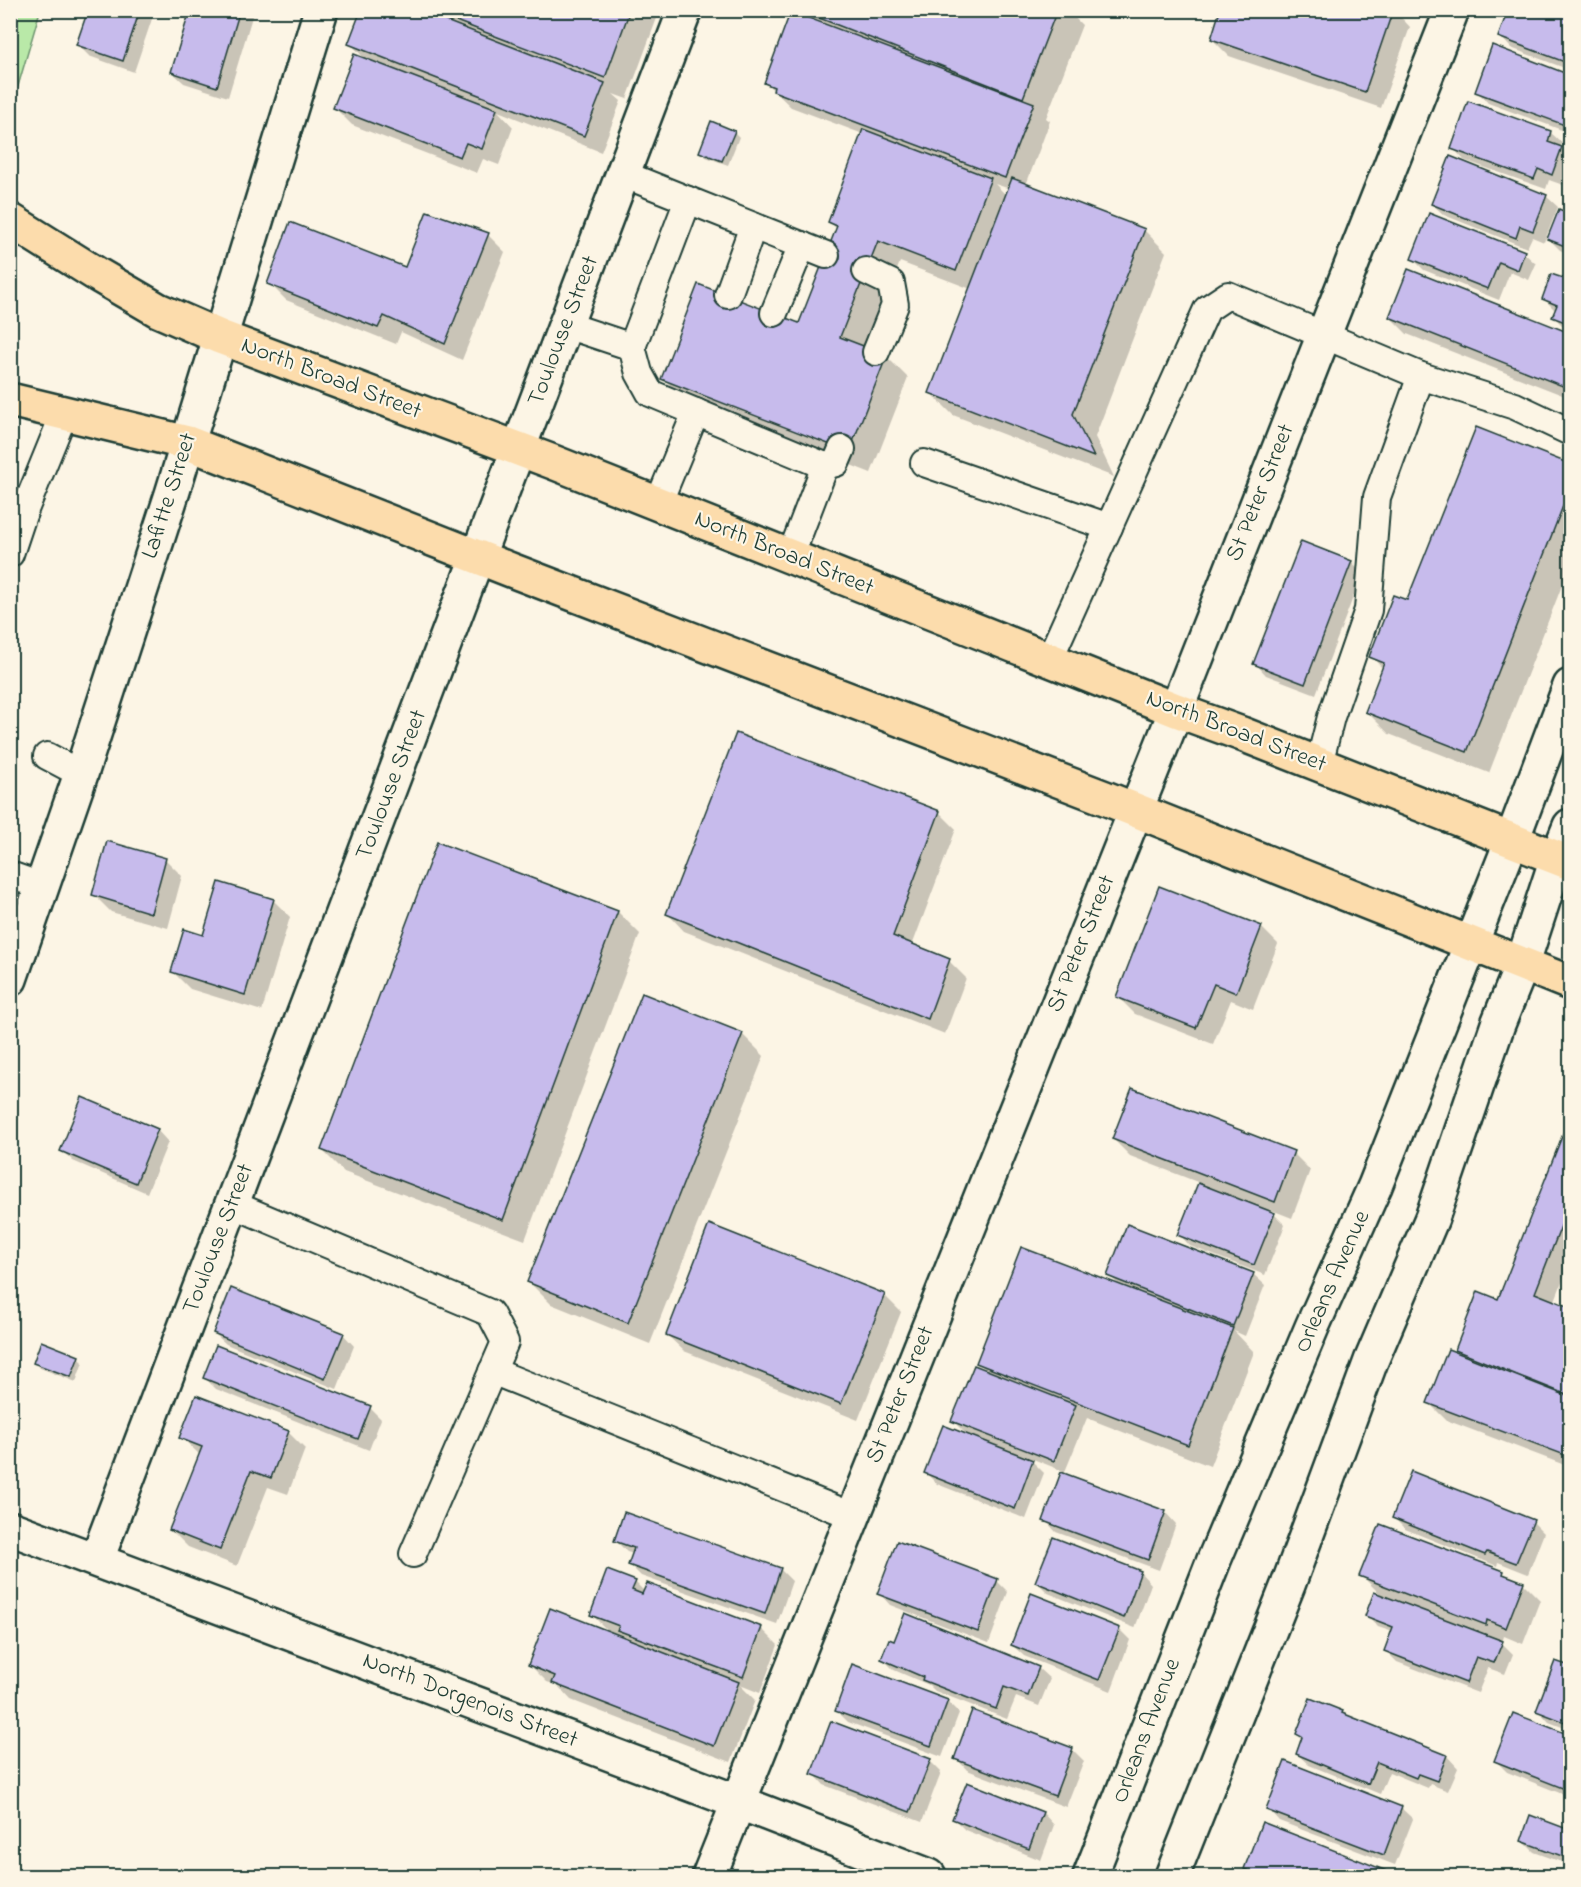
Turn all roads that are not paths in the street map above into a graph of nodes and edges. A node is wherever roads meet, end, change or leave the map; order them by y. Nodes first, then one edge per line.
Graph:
1 (321, 10) edge
2 (685, 10) edge
3 (1452, 10) edge
4 (623, 174) junction
5 (688, 200) junction
6 (10, 220) edge
7 (753, 226) junction
8 (802, 245) junction
9 (826, 255) dead end
10 (866, 271) dead end
11 (728, 295) dead end
12 (774, 313) dead end
13 (566, 325) junction
14 (1324, 334) junction
15 (220, 337) junction
16 (632, 347) junction
17 (876, 352) dead end
18 (1421, 376) junction
19 (10, 400) edge
20 (689, 403) junction
21 (64, 414) junction
22 (1570, 432) edge
23 (188, 443) junction
24 (519, 449) junction
25 (924, 463) dead end
26 (658, 504) junction
27 (17, 511) edge
28 (1109, 527) junction
29 (10, 554) edge
30 (478, 557) junction
31 (790, 557) junction
32 (1049, 660) junction
33 (1570, 686) edge
34 (1176, 710) junction
35 (47, 756) dead end
36 (1319, 764) junction
37 (81, 774) junction
38 (1135, 810) junction
39 (1570, 826) edge
40 (1512, 840) junction
41 (1564, 860) edge
42 (10, 875) edge
43 (41, 886) junction
44 (1470, 944) junction
45 (1522, 964) junction
46 (10, 979) edge
47 (1570, 983) edge
48 (232, 1204) junction
49 (492, 1371) junction
50 (853, 1516) junction
51 (10, 1528) edge
52 (413, 1554) dead end
53 (97, 1559) junction
54 (738, 1802) junction
55 (709, 1876) edge
56 (929, 1876) edge
57 (1090, 1876) edge
58 (1172, 1876) edge

1 - 15 street, Lafitte Street
2 - 4 street, Toulouse Street
3 - 14 street, St Peter Street
4 - 5 lane
4 - 13 street, Toulouse Street
5 - 7 lane
5 - 16 lane
6 - 15 main road, North Broad Street
7 - 8 lane
7 - 11 lane
8 - 9 lane
8 - 12 lane
10 - 17 lane
13 - 16 lane
13 - 24 street, Toulouse Street
14 - 18 lane
14 - 28 lane
14 - 34 street, St Peter Street
15 - 23 street, Lafitte Street
15 - 24 main road, North Broad Street
16 - 20 lane
18 - 22 lane
18 - 36 lane
19 - 21 main road
20 - 26 lane
20 - 31 lane
21 - 23 main road
21 - 27 lane
23 - 30 main road
23 - 37 street, Lafitte Street
24 - 26 main road, North Broad Street
24 - 30 street, Toulouse Street
25 - 28 lane
26 - 31 main road, North Broad Street
27 - 29 lane
28 - 32 lane
30 - 38 main road
30 - 48 street, Toulouse Street
31 - 32 main road, North Broad Street
32 - 34 main road, North Broad Street
33 - 40 street, Orleans Avenue
34 - 36 main road, North Broad Street
34 - 38 street, St Peter Street
35 - 37 lane
36 - 40 main road, North Broad Street
37 - 43 street, Lafitte Street
38 - 44 main road
38 - 50 street, St Peter Street
39 - 41 street
40 - 41 main road, North Broad Street
40 - 44 street, Orleans Avenue
41 - 45 street
42 - 43 lane
43 - 46 street, Lafitte Street
44 - 45 main road
44 - 57 street, Orleans Avenue
45 - 47 main road
45 - 58 street
48 - 49 lane
48 - 53 street, Toulouse Street
49 - 50 lane
49 - 52 lane
50 - 54 street, St Peter Street
51 - 53 street, North Dorgenois Street
53 - 54 street, North Dorgenois Street
54 - 55 street, St Peter Street
54 - 56 street, North Dorgenois Street

